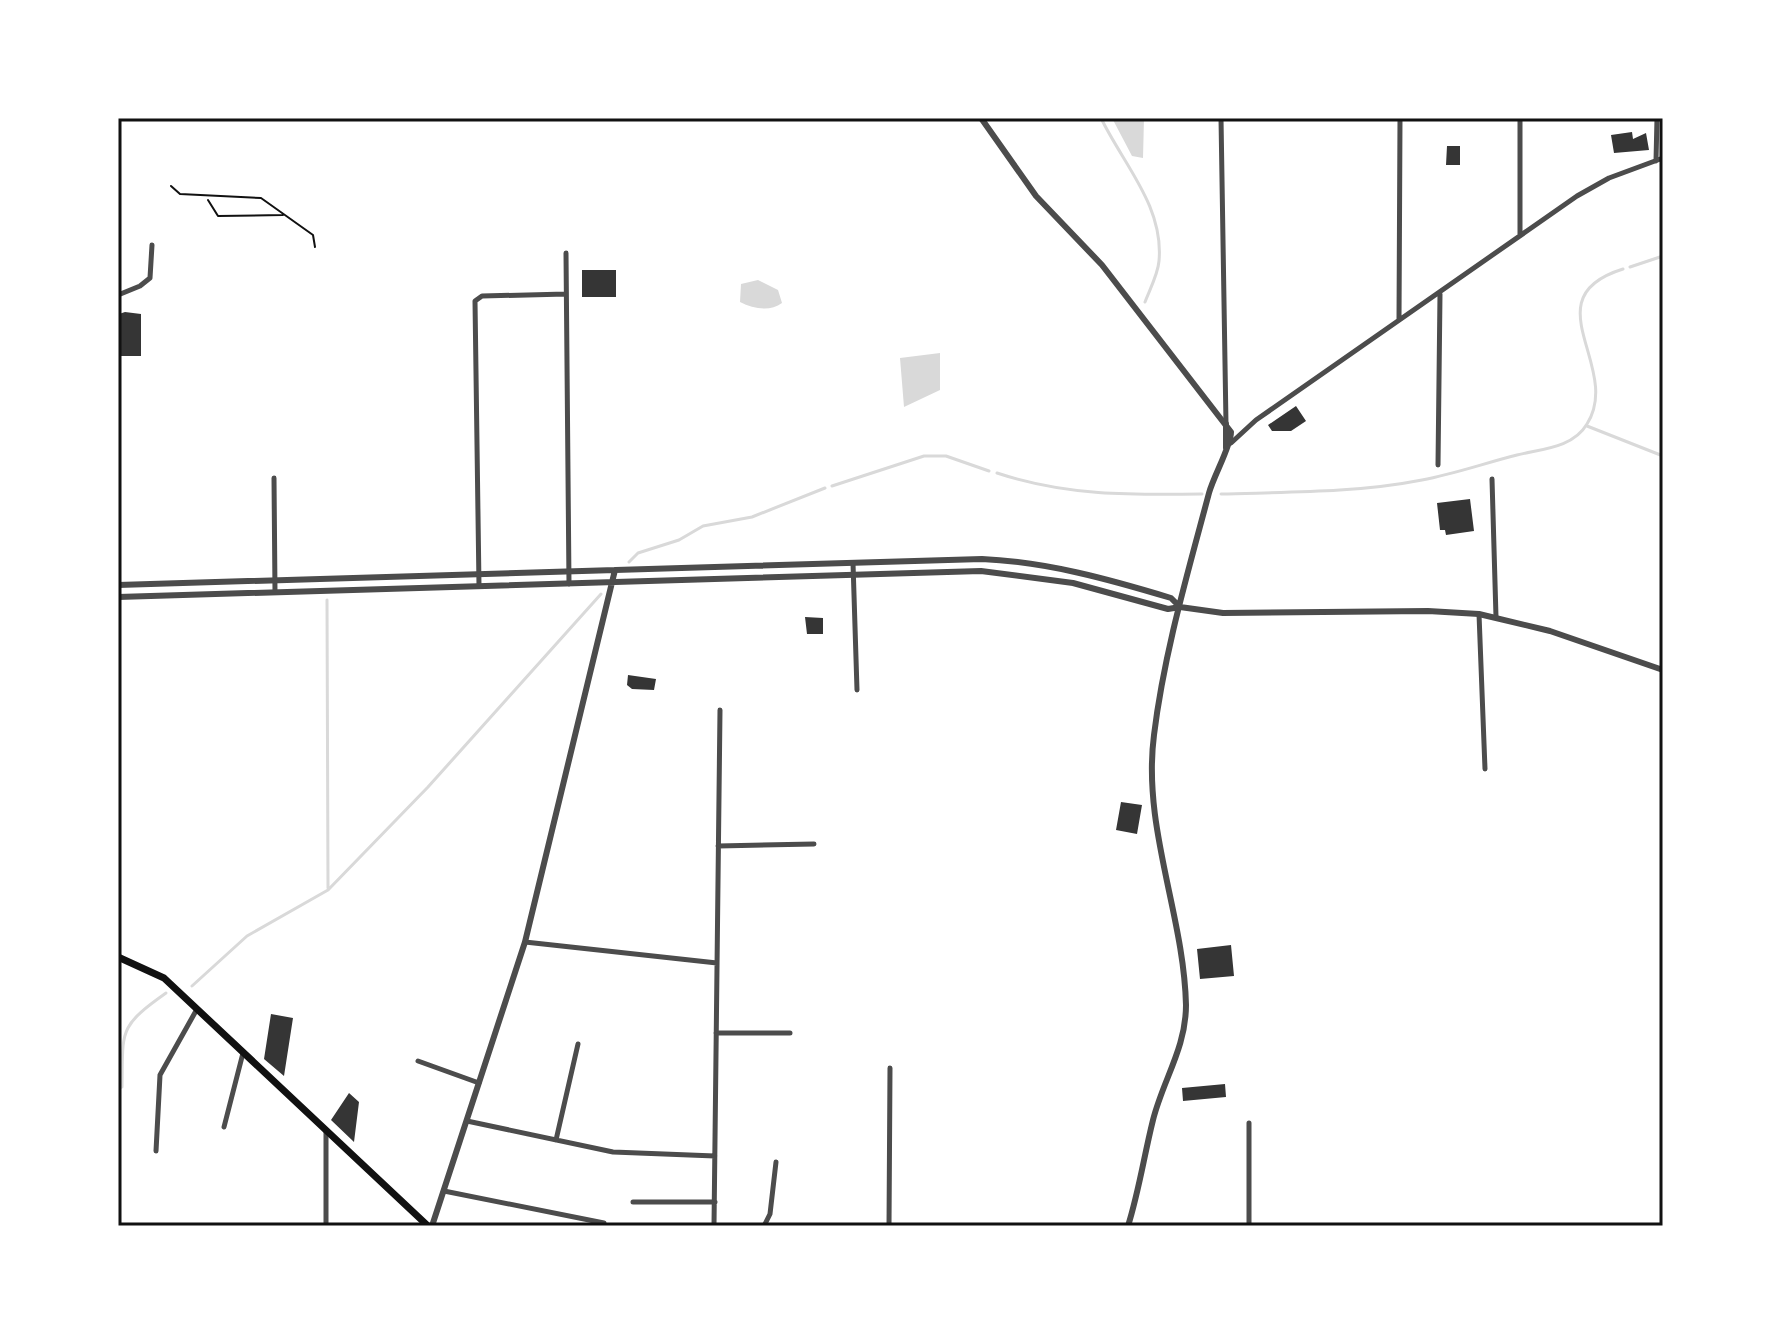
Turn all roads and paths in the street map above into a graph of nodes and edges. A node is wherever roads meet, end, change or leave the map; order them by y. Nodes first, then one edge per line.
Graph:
1 (981, 118) edge
2 (1221, 118) edge
3 (1400, 118) edge
4 (1520, 118) edge
5 (1657, 118) edge
6 (1663, 158) edge
7 (1656, 161) junction
8 (171, 186) dead end
9 (208, 198) junction
10 (284, 215) junction
11 (1520, 236) junction
12 (152, 245) dead end
13 (315, 247) dead end
14 (566, 253) dead end
15 (1440, 293) junction
16 (566, 294) junction
17 (118, 295) edge
18 (1399, 321) junction
19 (1226, 424) junction
20 (1228, 446) junction
21 (1438, 465) dead end
22 (274, 478) dead end
23 (1492, 479) dead end
24 (982, 559) junction
25 (853, 563) junction
26 (721, 567) junction
27 (615, 570) junction
28 (981, 571) junction
29 (569, 572) junction
30 (479, 574) junction
31 (853, 575) junction
32 (721, 579) junction
33 (275, 580) junction
34 (612, 582) junction
35 (152, 584) junction
36 (569, 584) junction
37 (118, 585) edge
38 (479, 586) junction
39 (275, 592) junction
40 (152, 596) junction
41 (118, 597) edge
42 (1180, 607) junction
43 (1479, 614) junction
44 (1496, 617) junction
45 (1663, 670) edge
46 (857, 690) dead end
47 (720, 710) dead end
48 (1485, 769) dead end
49 (814, 844) dead end
50 (718, 846) junction
51 (525, 942) junction
52 (118, 957) edge
53 (717, 963) junction
54 (197, 1009) junction
55 (716, 1033) junction
56 (790, 1033) dead end
57 (578, 1044) dead end
58 (243, 1052) junction
59 (418, 1061) dead end
60 (890, 1068) dead end
61 (479, 1083) junction
62 (467, 1121) junction
63 (1249, 1123) dead end
64 (224, 1127) dead end
65 (326, 1130) junction
66 (556, 1140) junction
67 (156, 1151) dead end
68 (715, 1156) junction
69 (776, 1162) dead end
70 (444, 1191) junction
71 (633, 1202) dead end
72 (715, 1202) junction
73 (604, 1223) dead end
74 (326, 1226) edge
75 (430, 1226) edge
76 (714, 1226) edge
77 (764, 1226) edge
78 (889, 1226) edge
79 (1128, 1226) edge
80 (1249, 1226) edge

1 - 19 street
2 - 19 street
3 - 18 street
4 - 11 street
5 - 7 street
6 - 7 street
7 - 11 street
8 - 9 path
9 - 10 path
9 - 10 path
10 - 13 path
11 - 15 street
12 - 17 street
14 - 16 street
15 - 18 street
15 - 21 street
16 - 29 street
16 - 30 street
18 - 20 street
19 - 20 street
20 - 42 street
22 - 33 street
23 - 44 street
24 - 25 street
24 - 28 street
24 - 42 street
25 - 26 street
25 - 31 street
26 - 27 street
26 - 32 street
27 - 29 street
27 - 34 street
28 - 31 street
28 - 42 street
29 - 30 street
29 - 36 street
30 - 33 street
30 - 38 street
31 - 32 street
31 - 46 street
32 - 34 street
33 - 35 street
33 - 39 street
34 - 36 street
34 - 51 street
35 - 37 street
35 - 40 street
36 - 38 street
38 - 39 street
39 - 40 street
40 - 41 street
42 - 43 street
42 - 79 street
43 - 44 street
43 - 48 street
44 - 45 street
47 - 50 street
49 - 50 street
50 - 53 street
51 - 53 street
51 - 61 street
52 - 54 main road
53 - 55 street
54 - 58 main road
54 - 67 street
55 - 56 street
55 - 68 street
57 - 66 street
58 - 64 street
58 - 65 main road
59 - 61 street
60 - 78 street
61 - 62 street
62 - 66 street
62 - 70 street
63 - 80 street
65 - 74 street
65 - 75 main road
66 - 68 street
68 - 72 street
69 - 77 street
70 - 73 street
70 - 75 street
71 - 72 street
72 - 76 street

